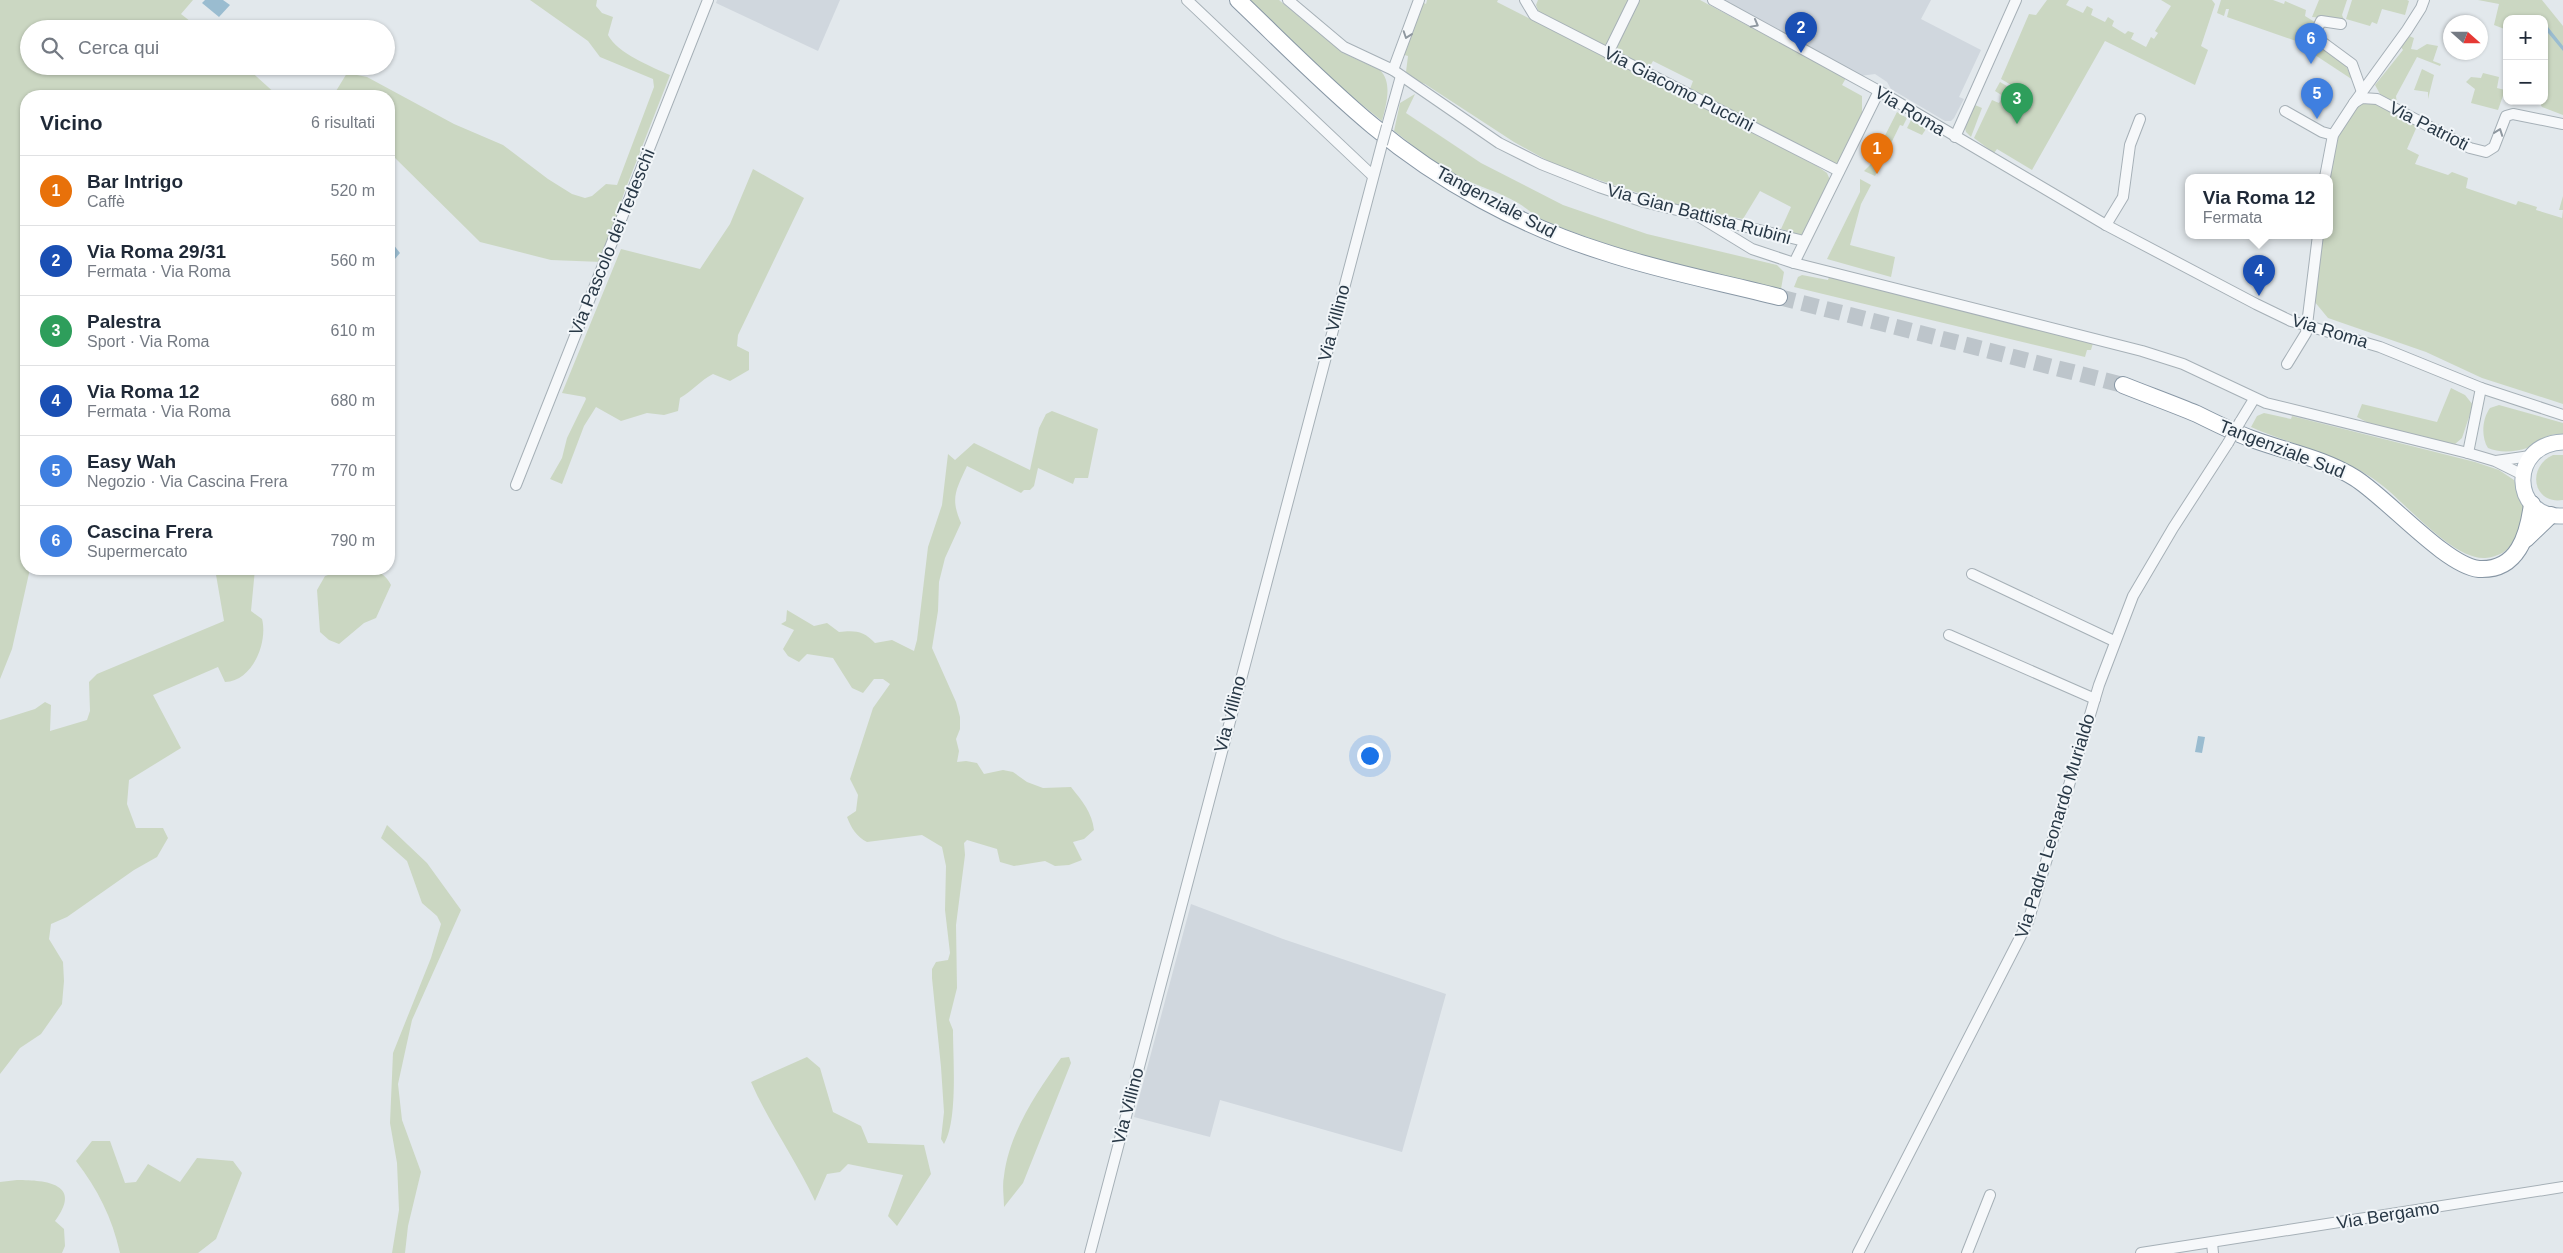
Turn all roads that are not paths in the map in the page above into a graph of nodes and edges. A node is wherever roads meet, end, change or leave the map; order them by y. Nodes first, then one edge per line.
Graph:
1 (708, 0) edge
2 (1187, 0) edge
3 (1238, 0) edge
4 (1288, 0) edge
5 (1419, 0) edge
6 (1525, 0) edge
7 (1634, 0) edge
8 (1713, 0) edge
9 (2016, 0) edge
10 (2424, 0) edge
11 (2341, 24) dead end
12 (1608, 53) junction
13 (1397, 73) junction
14 (1878, 91) junction
15 (2362, 92) junction
16 (2354, 102) junction
17 (2285, 111) dead end
18 (2140, 119) dead end
19 (2563, 124) edge
20 (2334, 135) junction
21 (1955, 137) junction
22 (1839, 171) junction
23 (2325, 174) edge
24 (1373, 176) junction
25 (1698, 216) junction
26 (2106, 225) junction
27 (2318, 239) edge
28 (1804, 241) junction
29 (1794, 263) junction
30 (1779, 298) tunnel mouth
31 (2307, 326) junction
32 (2288, 364) dead end
33 (2123, 385) tunnel mouth
34 (2480, 388) junction
35 (2254, 399) junction
36 (2563, 415) edge
37 (2563, 442) edge
38 (2468, 453) junction
39 (2530, 456) junction
40 (2496, 461) junction
41 (2523, 475) junction
42 (516, 485) dead end
43 (2532, 504) junction
44 (2557, 515) edge
45 (2524, 541) junction
46 (1972, 574) dead end
47 (1949, 635) dead end
48 (2114, 641) junction
49 (2095, 699) junction
50 (2563, 1187) edge
51 (1990, 1195) dead end
52 (2213, 1248) edge
53 (1090, 1253) edge
54 (1858, 1253) edge
55 (1967, 1253) edge
56 (2141, 1253) edge

1 - 42 street, Via Pascolo dei Tedeschi
2 - 24 street
3 - 30 highway, Tangenziale Sud
4 - 13 street, Via Gian Battista Rubini
5 -> 13 street, Via Villino
6 - 12 street, Via Giacomo Puccini
7 - 12 street
8 -> 14 street, Via Roma
9 - 21 street
10 - 15 street
11 - 15 street
12 - 22 street, Via Giacomo Puccini
13 - 24 street, Via Villino, bridge
13 - 25 street, Via Gian Battista Rubini
14 - 21 street, Via Roma
14 - 22 street
15 - 16 street
16 -> 19 street, Via Patrioti
16 - 20 street
17 - 20 street
18 - 26 street
20 - 23 street
21 - 26 street, Via Roma
22 - 28 street
24 - 53 street, Via Villino
25 - 28 street, Via Gian Battista Rubini
25 - 29 street
26 - 31 street, Via Roma
27 - 31 street
28 - 29 street
29 - 35 street
31 - 32 street
31 - 34 street, Via Roma
33 - 45 highway, Tangenziale Sud
34 - 36 street, Via Roma
34 - 38 street
35 - 38 street
35 - 48 street, Via Padre Leonardo Murialdo, bridge
37 - 39 main road
38 - 40 street
39 - 40 street
39 - 41 main road
40 - 41 street
41 - 43 main road
43 - 44 main road
43 - 45 highway, Tangenziale Sud
44 - 45 highway, Tangenziale Sud
46 - 48 street
47 - 49 street
48 - 49 street, Via Padre Leonardo Murialdo
49 - 54 street, Via Padre Leonardo Murialdo
50 - 52 street, Via Bergamo
51 - 55 street
52 - 56 street, Via Bergamo

